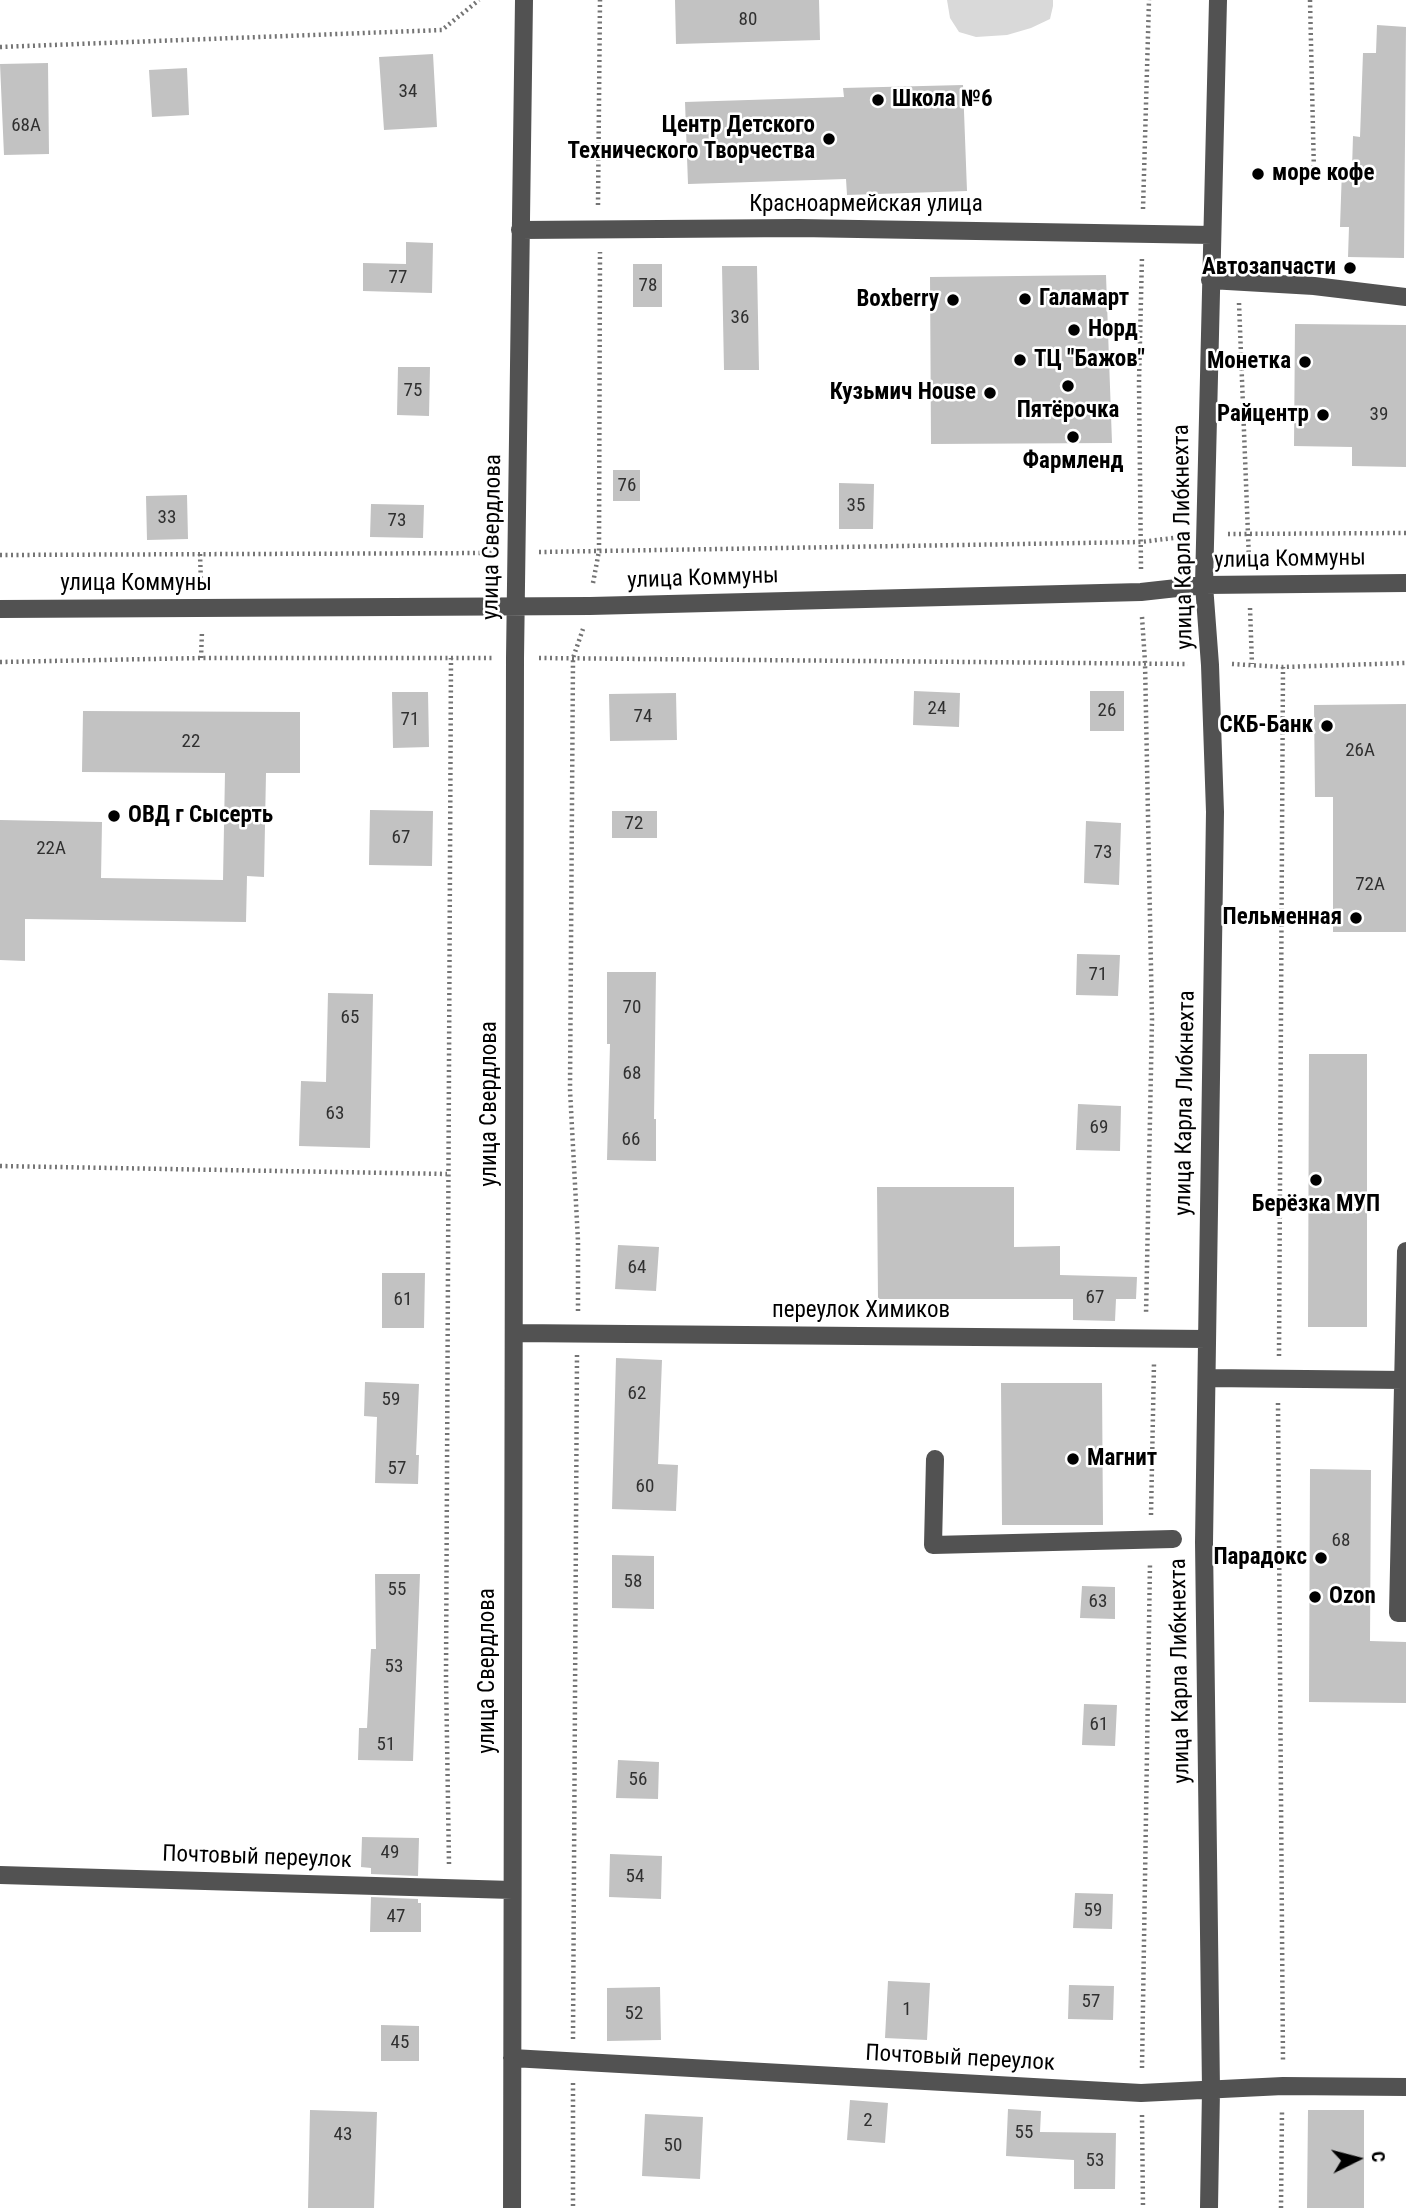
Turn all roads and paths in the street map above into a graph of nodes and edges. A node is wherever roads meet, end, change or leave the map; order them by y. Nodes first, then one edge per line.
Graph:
1 (479, 0) edge
2 (524, 0) edge
3 (600, 0) edge
4 (1149, 0) edge
5 (1218, 0) edge
6 (1310, 0) edge
7 (0, 47) edge
8 (1314, 173) dead end
9 (600, 229) junction
10 (520, 230) junction
11 (1143, 233) junction
12 (1212, 235) junction
13 (1210, 280) junction
14 (1238, 281) junction
15 (1406, 297) edge
16 (1406, 533) edge
17 (1205, 534) junction
18 (1249, 534) junction
19 (1141, 542) junction
20 (598, 551) junction
21 (518, 553) junction
22 (0, 555) edge
23 (1406, 583) edge
24 (1205, 585) junction
25 (1249, 586) junction
26 (1141, 592) junction
27 (590, 606) junction
28 (517, 607) junction
29 (0, 610) edge
30 (450, 658) junction
31 (516, 658) junction
32 (573, 658) junction
33 (0, 662) edge
34 (1146, 662) junction
35 (1406, 663) edge
36 (1252, 664) junction
37 (1210, 665) junction
38 (1283, 667) junction
39 (0, 1166) edge
40 (447, 1174) junction
41 (1406, 1251) edge
42 (514, 1332) junction
43 (578, 1334) junction
44 (1150, 1338) junction
45 (1207, 1339) junction
46 (1207, 1378) junction
47 (1278, 1379) junction
48 (1404, 1380) junction
49 (936, 1460) dead end
50 (1173, 1539) dead end
51 (1151, 1540) junction
52 (1406, 1613) edge
53 (0, 1875) edge
54 (450, 1888) junction
55 (512, 1890) junction
56 (512, 2058) junction
57 (573, 2061) junction
58 (1283, 2086) junction
59 (1406, 2087) edge
60 (1211, 2090) junction
61 (1141, 2093) junction
62 (512, 2208) edge
63 (573, 2208) edge
64 (1143, 2208) edge
65 (1209, 2208) edge
66 (1281, 2208) edge

1 - 7 path
2 - 10 street, улица Свердлова
3 - 9 path
4 - 11 path
5 - 12 street, улица Карла Либкнехта
6 - 8 path
9 - 10 street, Красноармейская улица
9 - 11 street, Красноармейская улица
9 - 20 path
10 - 21 street, улица Свердлова
11 - 12 street, Красноармейская улица
11 - 19 path
12 - 13 street, улица Карла Либкнехта
13 - 14 street
13 - 17 street, улица Карла Либкнехта
14 - 15 street
14 - 18 path
16 - 18 path
17 - 18 path
17 - 19 path
17 - 24 street, улица Карла Либкнехта
18 - 25 path
19 - 20 path
19 - 26 path
20 - 21 path
20 - 27 path
21 - 22 path
21 - 28 street, улица Свердлова
23 - 25 street, улица Коммуны
24 - 25 street, улица Коммуны
24 - 26 street, улица Коммуны
24 - 37 street, улица Карла Либкнехта
25 - 36 path
26 - 27 street, улица Коммуны
26 - 34 path
27 - 28 street, улица Коммуны
27 - 32 path
28 - 29 street, улица Коммуны
28 - 31 street, улица Свердлова
30 - 31 path
30 - 33 path
30 - 40 path
31 - 32 path
31 - 42 street, улица Свердлова
32 - 34 path
32 - 43 path
34 - 37 path
34 - 44 path
35 - 38 path
36 - 37 path
36 - 38 path
37 - 45 street, улица Карла Либкнехта
38 - 47 path
39 - 40 path
40 - 54 path
41 - 48 street
42 - 43 street, переулок Химиков
42 - 55 street, улица Свердлова
43 - 44 street, переулок Химиков
43 - 57 path
44 - 45 street, переулок Химиков
44 - 51 path
45 - 46 street, улица Карла Либкнехта
46 - 47 street
46 - 60 street, улица Карла Либкнехта
47 - 48 street
47 - 58 path
48 - 52 street
49 - 51 street
50 - 51 street
51 - 61 path
53 - 54 street, Почтовый переулок
54 - 55 street, Почтовый переулок
55 - 56 street, улица Свердлова
56 - 57 street, Почтовый переулок
56 - 62 street, улица Свердлова
57 - 61 street, Почтовый переулок
57 - 63 path
58 - 59 street, Почтовый переулок
58 - 60 street, Почтовый переулок
58 - 66 path
60 - 61 street, Почтовый переулок
60 - 65 street, улица Карла Либкнехта
61 - 64 path

